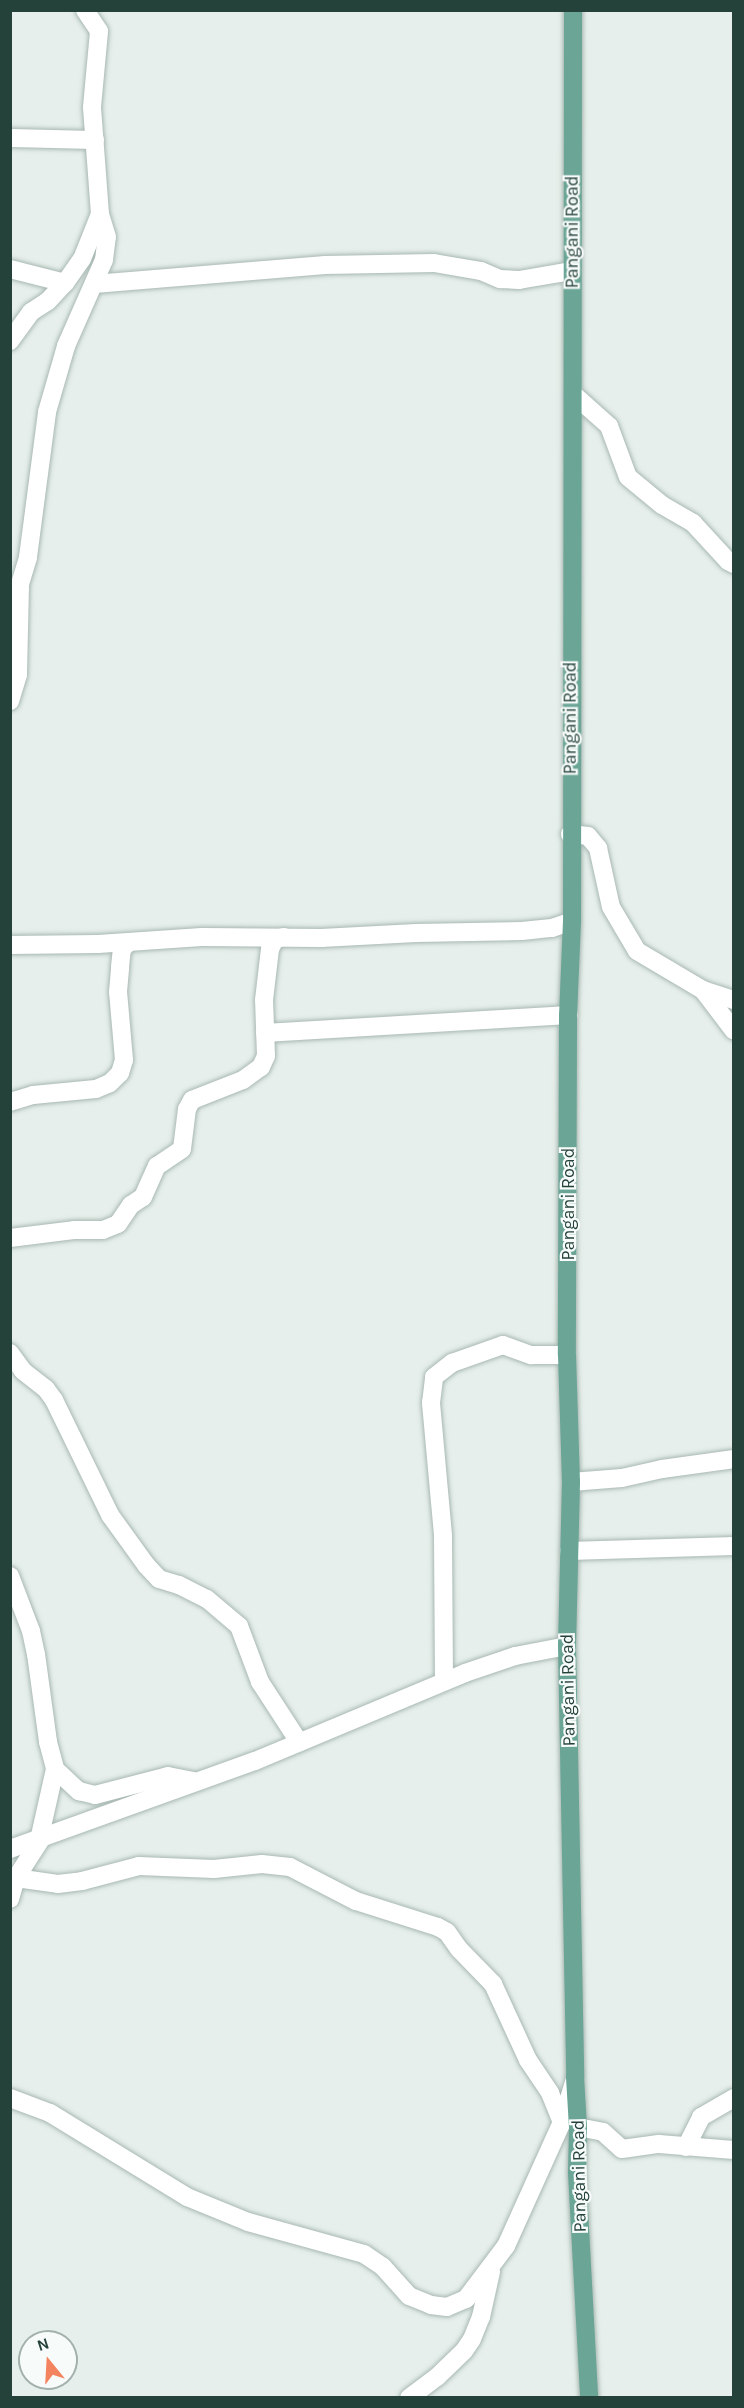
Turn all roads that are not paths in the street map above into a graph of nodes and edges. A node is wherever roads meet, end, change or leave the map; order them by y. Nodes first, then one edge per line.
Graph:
1 (85, 10) edge
2 (99, 10) edge
3 (573, 10) edge
4 (99, 31) junction
5 (10, 138) edge
6 (95, 140) junction
7 (100, 214) junction
8 (10, 269) edge
9 (572, 271) junction
10 (65, 283) junction
11 (94, 284) junction
12 (10, 341) edge
13 (573, 394) junction
14 (734, 564) edge
15 (10, 701) edge
16 (570, 834) junction
17 (572, 921) junction
18 (284, 937) junction
19 (129, 942) junction
20 (10, 945) edge
21 (703, 990) junction
22 (734, 1000) edge
23 (568, 1015) junction
24 (734, 1031) edge
25 (265, 1033) junction
26 (10, 1102) edge
27 (10, 1238) edge
28 (10, 1353) edge
29 (567, 1355) junction
30 (734, 1459) edge
31 (571, 1482) junction
32 (734, 1546) edge
33 (569, 1551) junction
34 (10, 1576) edge
35 (567, 1646) junction
36 (444, 1681) junction
37 (299, 1742) junction
38 (55, 1769) junction
39 (195, 1782) junction
40 (40, 1840) junction
41 (10, 1849) edge
42 (16, 1878) junction
43 (10, 1899) edge
44 (10, 2098) edge
45 (734, 2098) edge
46 (570, 2125) junction
47 (686, 2146) junction
48 (734, 2150) edge
49 (492, 2266) junction
50 (409, 2397) edge
51 (589, 2397) edge

1 - 4 street
2 - 4 street
3 - 9 main road, Pangani Road
4 - 6 street
5 - 6 street
6 - 7 street
7 - 10 street
7 - 11 street
8 - 10 street
9 - 11 street
9 - 13 main road, Pangani Road
10 - 12 street
11 - 15 street
13 - 14 street
13 - 16 main road, Pangani Road
16 - 17 main road, Pangani Road
16 - 21 street
17 - 18 street
17 - 23 main road, Pangani Road
18 - 19 street
18 - 25 street
19 - 20 street
19 - 26 street
21 - 22 street
21 - 24 street
23 - 25 street
23 - 29 main road, Pangani Road
25 - 27 street
28 - 37 street
29 - 31 main road, Pangani Road
29 - 36 street
30 - 31 street
31 - 33 main road, Pangani Road
32 - 33 street
33 - 35 main road, Pangani Road
34 - 38 street
35 - 36 street
35 - 46 main road, Pangani Road
36 - 37 street
37 - 39 street
38 - 39 street
38 - 40 street
39 - 40 street
40 - 41 street
40 - 42 street
42 - 43 street
42 - 46 street
44 - 49 street
45 - 47 street
46 - 47 street
46 - 49 street
46 - 51 main road, Pangani Road
47 - 48 street
49 - 50 street

